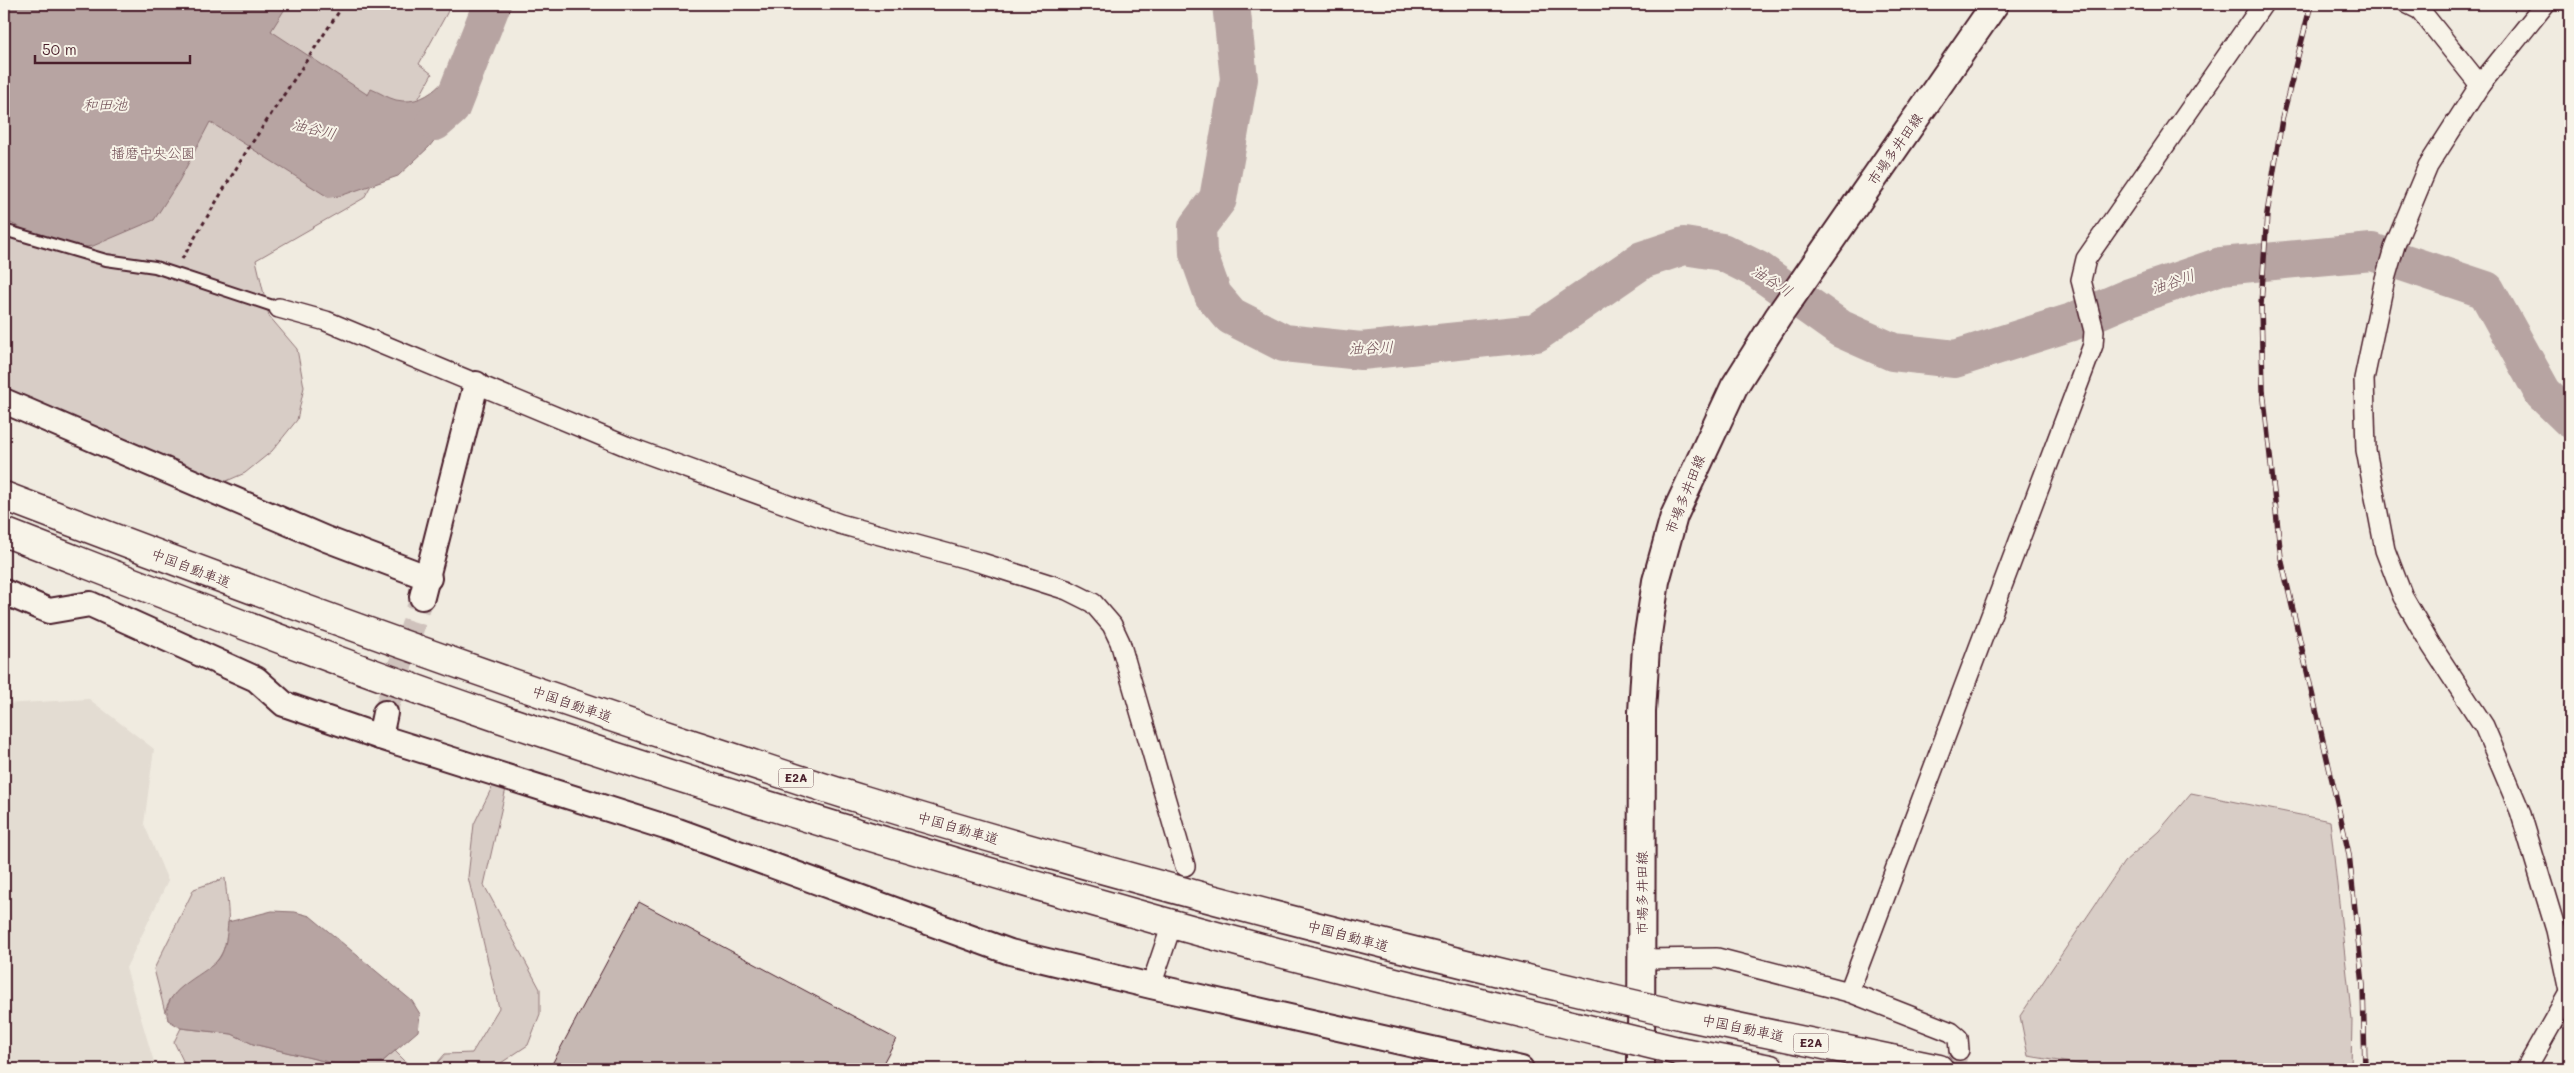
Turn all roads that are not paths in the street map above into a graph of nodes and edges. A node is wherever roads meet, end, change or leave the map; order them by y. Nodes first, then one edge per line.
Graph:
1 (1995, 4) edge
2 (2263, 4) edge
3 (2408, 4) edge
4 (2545, 4) edge
5 (2480, 85) junction
6 (4, 230) edge
7 (279, 308) joint
8 (476, 384) junction
9 (4, 401) edge
10 (4, 496) edge
11 (4, 532) edge
12 (4, 592) edge
13 (385, 713) tunnel mouth
14 (380, 737) junction
15 (1185, 866) tunnel mouth
16 (1168, 933) tunnel mouth
17 (1642, 959) junction
18 (1151, 986) junction
19 (1849, 992) junction
20 (2570, 994) edge
21 (1959, 1050) tunnel mouth
22 (1521, 1069) edge
23 (1641, 1069) edge
24 (1770, 1069) edge
25 (1939, 1069) edge
26 (2526, 1069) edge

1 - 17 main road, 市場多井田線
2 - 19 street
3 - 5 street
4 - 5 street
5 - 20 street
6 - 7 lane
7 - 8 street
8 - 9 street
8 - 15 street
10 - 25 highway, 中国自動車道 / E2A, bridge
11 - 24 highway, E2A, bridge
12 - 14 street
13 - 14 street
14 - 18 street
16 - 18 street
17 - 19 street
17 - 23 main road, 市場多井田線
18 - 22 street
19 - 21 street
20 - 26 street

